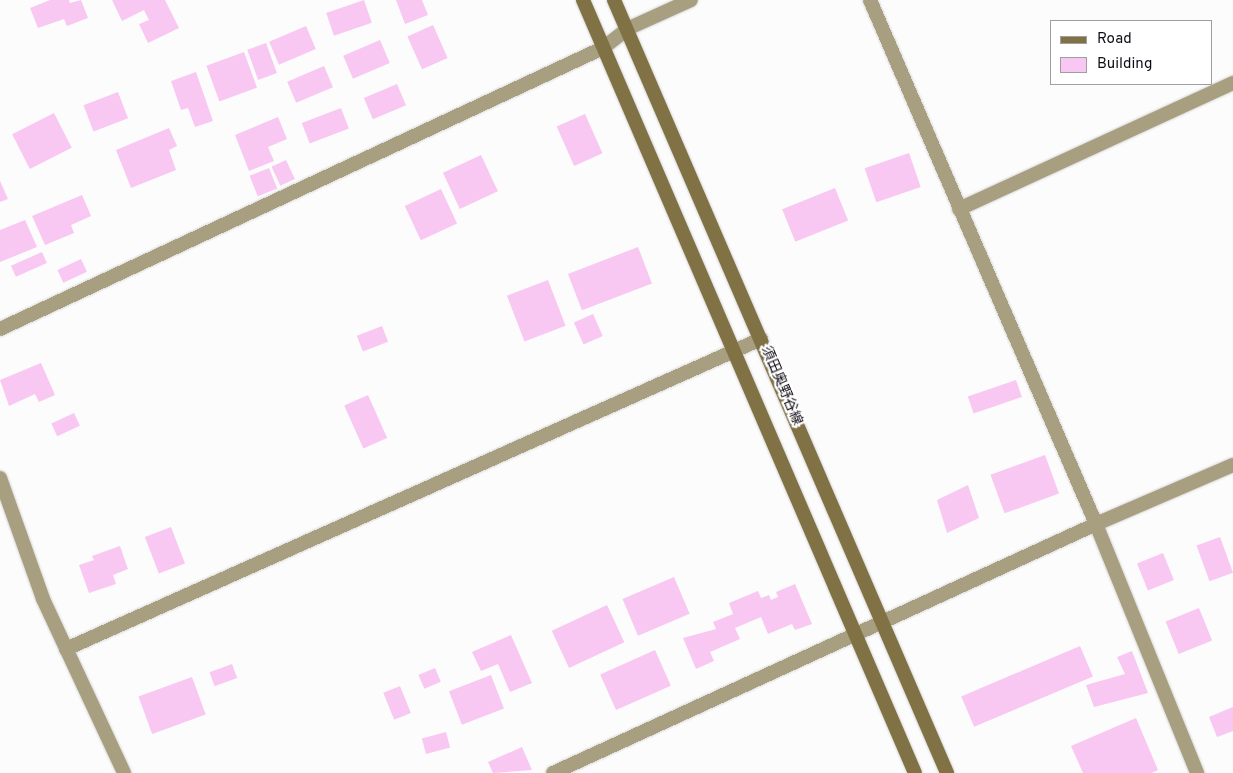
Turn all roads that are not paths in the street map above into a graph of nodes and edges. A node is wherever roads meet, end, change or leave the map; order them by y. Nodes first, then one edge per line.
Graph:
1 (583, 0) edge
2 (614, 0) edge
3 (691, 0) edge
4 (870, 0) edge
5 (627, 29) junction
6 (603, 48) junction
7 (1233, 83) edge
8 (959, 209) junction
9 (0, 329) edge
10 (761, 339) junction
11 (734, 351) junction
12 (1233, 464) edge
13 (0, 478) edge
14 (1096, 524) junction
15 (883, 624) junction
16 (856, 636) junction
17 (66, 648) junction
18 (124, 773) edge
19 (553, 773) edge
20 (915, 773) edge
21 (947, 773) edge
22 (1197, 773) edge

1 - 6 main road
2 - 5 main road, 須田奥野谷線
3 - 5 street
4 - 8 street
5 - 6 street
5 - 10 main road, 須田奥野谷線
6 - 9 street
6 - 11 main road
7 - 8 street
8 - 14 street
10 - 11 street
10 - 15 main road, 須田奥野谷線
11 - 16 main road
11 - 17 street
12 - 14 street
13 - 17 street
14 - 15 street
14 - 22 street
15 - 16 street
15 - 21 main road, 須田奥野谷線
16 - 19 street
16 - 20 main road
17 - 18 street

